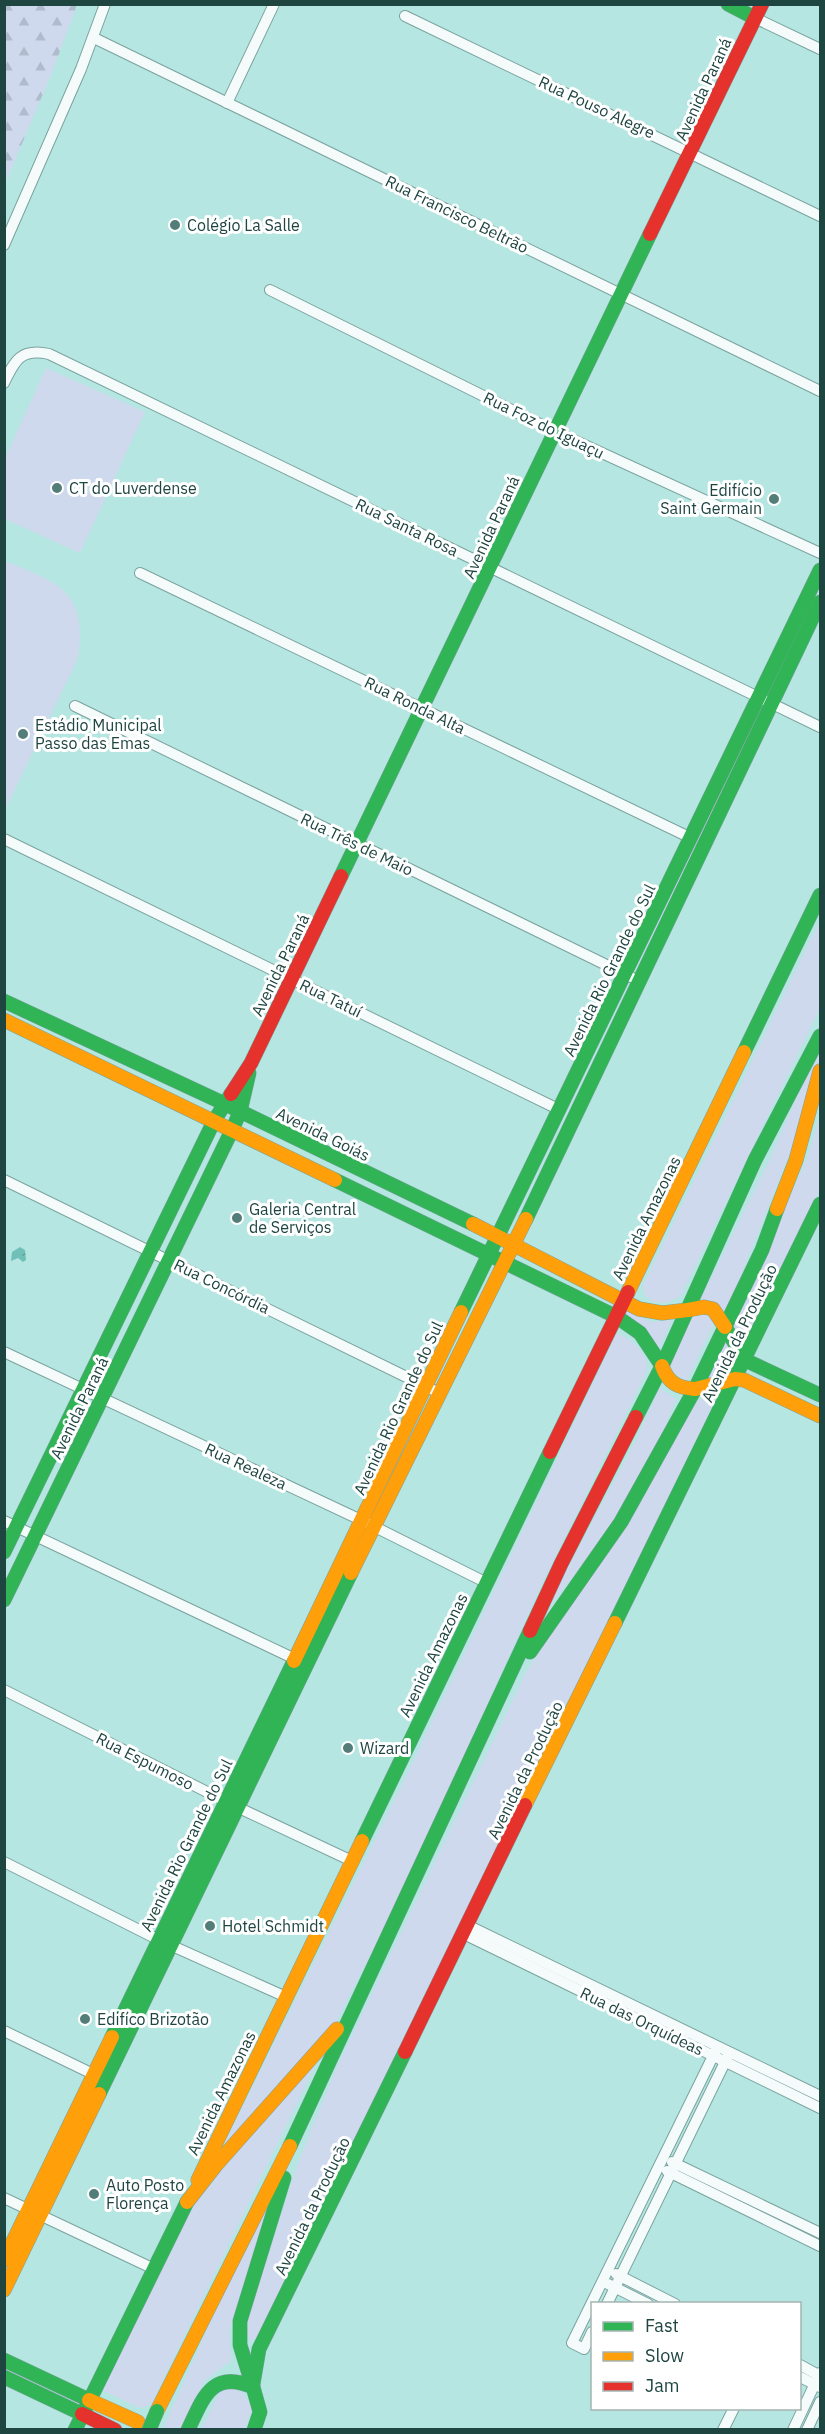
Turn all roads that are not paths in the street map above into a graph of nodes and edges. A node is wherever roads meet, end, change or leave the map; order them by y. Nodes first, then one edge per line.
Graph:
1 (105, 4) edge
2 (274, 4) edge
3 (728, 4) edge
4 (762, 4) edge
5 (405, 16) dead end
6 (755, 18) junction
7 (94, 38) junction
8 (820, 49) edge
9 (227, 103) junction
10 (692, 152) junction
11 (820, 216) edge
12 (4, 245) edge
13 (270, 290) dead end
14 (620, 293) junction
15 (4, 383) edge
16 (820, 391) edge
17 (554, 431) junction
18 (820, 553) edge
19 (490, 567) junction
20 (820, 570) edge
21 (140, 573) dead end
22 (820, 602) edge
23 (766, 700) junction
24 (75, 706) dead end
25 (422, 708) junction
26 (820, 727) edge
27 (691, 838) junction
28 (4, 839) edge
29 (357, 845) junction
30 (820, 895) edge
31 (625, 974) junction
32 (292, 979) junction
33 (639, 982) junction
34 (4, 1001) edge
35 (4, 1020) edge
36 (820, 1036) edge
37 (251, 1063) junction
38 (820, 1071) edge
39 (223, 1103) junction
40 (560, 1110) junction
41 (240, 1112) junction
42 (214, 1121) junction
43 (232, 1130) junction
44 (4, 1180) edge
45 (820, 1204) edge
46 (497, 1236) junction
47 (514, 1244) junction
48 (150, 1252) junction
49 (488, 1253) junction
50 (169, 1260) junction
51 (505, 1261) junction
52 (624, 1302) junction
53 (688, 1310) junction
54 (617, 1317) junction
55 (725, 1327) junction
56 (4, 1352) edge
57 (745, 1360) junction
58 (662, 1366) junction
59 (735, 1379) junction
60 (84, 1389) junction
61 (694, 1389) junction
62 (433, 1390) junction
63 (820, 1395) edge
64 (102, 1398) junction
65 (820, 1416) edge
66 (10, 1524) edge
67 (368, 1524) junction
68 (35, 1537) junction
69 (4, 1552) edge
70 (487, 1583) junction
71 (4, 1600) edge
72 (295, 1659) junction
73 (4, 1690) edge
74 (502, 1691) junction
75 (232, 1804) junction
76 (352, 1861) junction
77 (4, 1862) edge
78 (465, 1930) junction
79 (165, 1943) junction
80 (286, 1998) junction
81 (350, 2014) junction
82 (4, 2031) edge
83 (715, 2051) junction
84 (727, 2057) junction
85 (95, 2075) junction
86 (820, 2096) edge
87 (820, 2108) edge
88 (300, 2127) junction
89 (661, 2162) junction
90 (674, 2169) junction
91 (4, 2198) edge
92 (187, 2202) junction
93 (34, 2213) junction
94 (820, 2233) edge
95 (820, 2246) edge
96 (4, 2260) edge
97 (154, 2269) junction
98 (608, 2271) junction
99 (620, 2277) junction
100 (603, 2282) junction
101 (615, 2288) junction
102 (4, 2290) edge
103 (593, 2302) edge
104 (608, 2302) edge
105 (644, 2302) edge
106 (671, 2302) edge
107 (591, 2306) edge
108 (591, 2334) edge
109 (260, 2349) junction
110 (4, 2360) edge
111 (244, 2361) junction
112 (801, 2366) edge
113 (4, 2377) edge
114 (801, 2377) edge
115 (819, 2379) edge
116 (222, 2381) junction
117 (253, 2387) junction
118 (89, 2400) junction
119 (820, 2402) edge
120 (733, 2410) edge
121 (82, 2414) junction
122 (143, 2426) edge
123 (75, 2430) edge
124 (115, 2430) edge
125 (188, 2430) edge
126 (254, 2430) edge
127 (723, 2430) edge
128 (793, 2430) edge
129 (807, 2430) edge

1 - 7 street
2 - 9 street
3 - 6 main road
4 - 6 main road, Avenida Paraná
5 - 10 street, Rua Pouso Alegre
6 - 8 street
6 - 10 main road, Avenida Paraná
7 - 9 street, Rua Francisco Beltrão
7 - 12 street
9 - 14 street, Rua Francisco Beltrão
10 - 11 street, Rua Pouso Alegre
10 - 14 main road, Avenida Paraná
13 - 17 street, Rua Foz do Iguaçu
14 - 16 street, Rua Francisco Beltrão
14 - 17 main road, Avenida Paraná
15 - 19 street, Rua Santa Rosa
17 - 18 street, Rua Foz do Iguaçu
17 - 19 main road, Avenida Paraná
19 - 23 street, Rua Santa Rosa
19 - 25 main road, Avenida Paraná
20 - 23 main road, Avenida Rio Grande do Sul
21 - 25 street, Rua Ronda Alta
22 - 23 main road, Avenida Rio Grande do Sul
23 - 26 street, Rua Santa Rosa
23 - 27 main road, Avenida Rio Grande do Sul
23 - 33 main road, Avenida Rio Grande do Sul
24 - 29 street, Rua Três de Maio
25 - 27 street, Rua Ronda Alta
25 - 29 main road, Avenida Paraná
27 - 31 main road, Avenida Rio Grande do Sul
28 - 32 street, Rua Tatuí
29 - 31 street, Rua Três de Maio
29 - 32 main road, Avenida Paraná
30 - 52 main road, Avenida Amazonas
31 - 33 street, Rua Três de Maio
31 - 40 main road, Avenida Rio Grande do Sul
32 - 37 main road, Avenida Paraná
32 - 40 street, Rua Tatuí
33 - 47 main road, Avenida Rio Grande do Sul
34 - 39 main road, Avenida Goiás
35 - 42 main road
36 - 53 main road
37 - 39 main road, Avenida Paraná
37 - 41 main road, Avenida Paraná
38 - 55 main road
39 - 41 main road, Avenida Goiás
39 - 42 main road, Avenida Paraná
40 - 46 main road, Avenida Rio Grande do Sul
41 - 43 main road, Avenida Paraná
41 - 46 main road, Avenida Goiás
42 - 43 main road
42 - 48 main road, Avenida Paraná
43 - 49 main road
43 - 50 main road, Avenida Paraná
44 - 48 street, Rua Concórdia
45 - 57 main road, Avenida da Produção
46 - 47 main road, Avenida Goiás
46 - 49 main road, Avenida Rio Grande do Sul
47 - 51 main road, Avenida Rio Grande do Sul
47 - 52 main road, Avenida Goiás
48 - 50 street, Rua Concórdia
48 - 60 main road, Avenida Paraná
49 - 51 main road
49 - 62 main road, Avenida Rio Grande do Sul
50 - 62 street, Rua Concórdia
50 - 64 main road, Avenida Paraná
51 - 54 main road
51 - 62 main road, Avenida Rio Grande do Sul
52 - 53 main road, Avenida Goiás
52 - 54 main road, Avenida Amazonas
53 - 55 main road, Avenida Goiás
53 - 58 main road
54 - 58 main road
54 - 70 main road, Avenida Amazonas
55 - 57 main road
55 - 61 main road
56 - 60 street, Rua Realeza
57 - 59 main road, Avenida da Produção
57 - 63 main road
58 - 61 main road
58 - 74 main road
59 - 61 main road
59 - 65 main road
59 - 78 main road, Avenida da Produção
60 - 64 street, Rua Realeza
60 - 66 main road, Avenida Paraná
61 - 74 main road
62 - 67 main road, Avenida Rio Grande do Sul
64 - 67 street, Rua Realeza
64 - 68 main road, Avenida Paraná
66 - 68 street
66 - 69 main road, Avenida Paraná
67 - 70 street, Rua Realeza
67 - 72 main road, Avenida Rio Grande do Sul
67 - 75 main road, Avenida Rio Grande do Sul
68 - 71 main road, Avenida Paraná
68 - 72 street
70 - 76 main road, Avenida Amazonas
72 - 75 main road, Avenida Rio Grande do Sul
73 - 75 street, Rua Espumoso
74 - 81 main road
75 - 76 street, Rua Espumoso
75 - 79 main road, Avenida Rio Grande do Sul
76 - 80 main road, Avenida Amazonas
77 - 79 street
78 - 83 street, Rua das Orquídeas
78 - 109 main road, Avenida da Produção
79 - 80 street
79 - 85 main road, Avenida Rio Grande do Sul
79 - 93 main road, Avenida Rio Grande do Sul
80 - 92 main road, Avenida Amazonas
81 - 88 main road
81 - 92 main road
82 - 85 street
83 - 84 street, Rua das Orquídeas
83 - 89 street
84 - 86 street, Rua das Orquídeas
84 - 87 street, Rua das Orquídeas
84 - 90 street
85 - 93 main road, Avenida Rio Grande do Sul
88 - 111 main road
88 - 122 main road, bridge
89 - 90 street
89 - 98 street
90 - 94 street
90 - 95 street
90 - 99 street
91 - 93 street
92 - 97 main road, Avenida Amazonas
93 - 96 main road, Avenida Rio Grande do Sul
93 - 97 street
93 - 102 main road, Avenida Rio Grande do Sul
97 - 118 main road, Avenida Amazonas
98 - 99 street
98 - 100 street
99 - 101 street
99 - 106 street
100 - 101 street
100 - 103 street
101 - 104 street
101 - 105 street
107 - 108 street
109 - 111 main road, Avenida da Produção
109 - 117 main road, Avenida da Produção
110 - 118 main road
111 - 116 main road, Avenida da Produção
111 - 117 main road
112 - 115 street
113 - 121 main road
114 - 115 street
115 - 128 street
116 - 117 main road
116 - 125 main road, Avenida da Produção
117 - 126 main road
118 - 121 main road, Avenida Amazonas
118 - 122 main road
119 - 129 street
120 - 127 street
121 - 123 main road, Avenida Amazonas
121 - 124 main road

